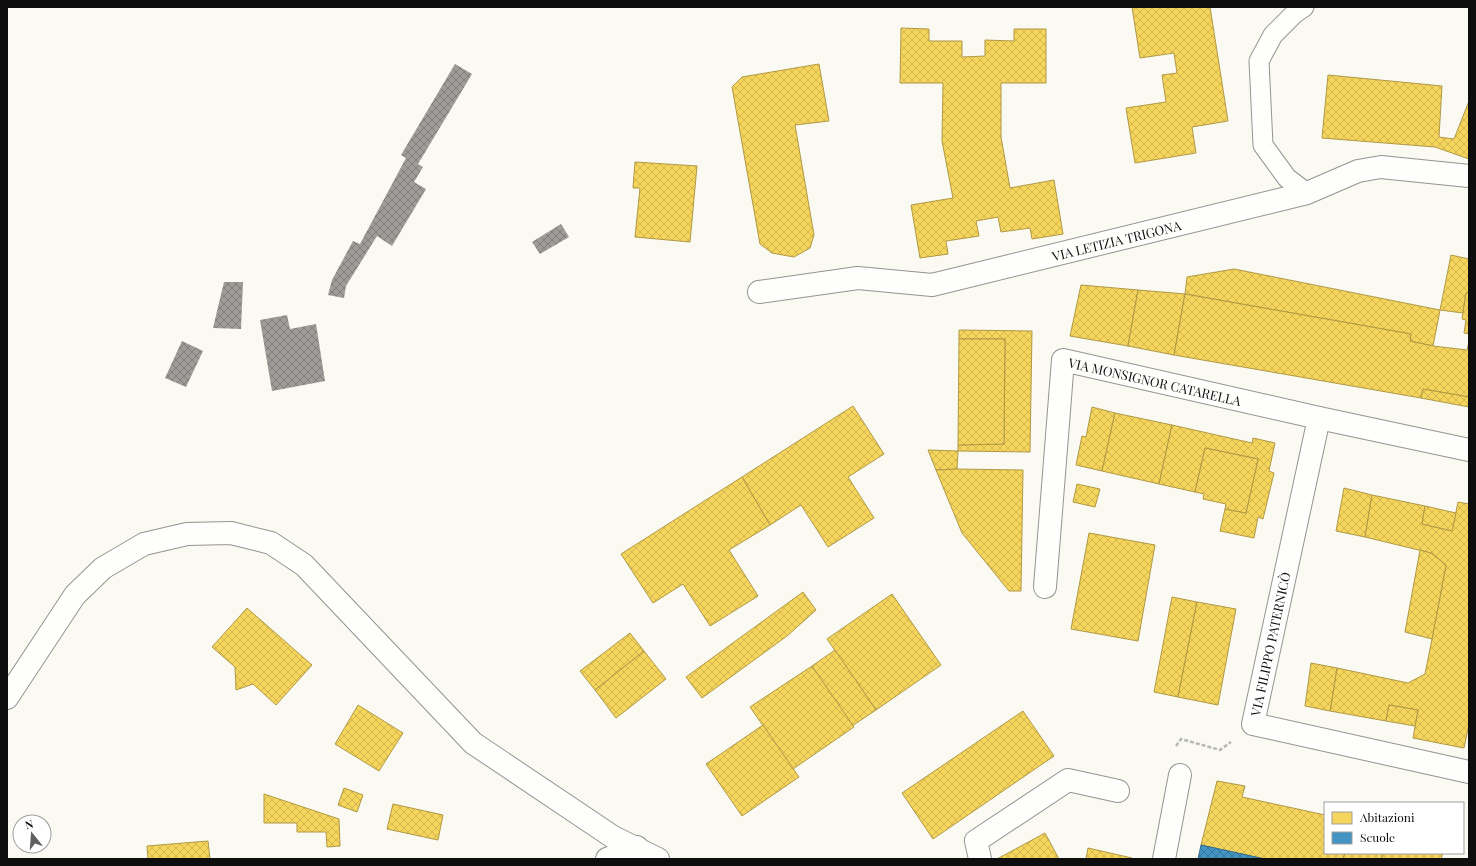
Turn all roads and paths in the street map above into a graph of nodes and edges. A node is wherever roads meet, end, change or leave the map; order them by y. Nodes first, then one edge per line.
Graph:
1 (1304, 7) edge
2 (1469, 176) edge
3 (1307, 193) junction
4 (759, 292) dead end
5 (1319, 418) junction
6 (1469, 450) edge
7 (1045, 587) dead end
8 (9, 698) edge
9 (1253, 724) junction
10 (1469, 772) edge
11 (1180, 775) joint
12 (1118, 791) dead end
13 (637, 847) junction
14 (607, 859) edge
15 (658, 859) edge
16 (980, 859) edge
17 (1164, 859) edge

1 - 3 lane
2 - 3 street, VIA LETIZIA TRIGONA
3 - 4 street, VIA LETIZIA TRIGONA
5 - 6 street, VIA MONSIGNOR CATARELLA
5 - 7 street, VIA MONSIGNOR CATARELLA
5 - 9 street, VIA FILIPPO PATERNICÒ
8 - 13 street
9 - 10 street, VIA FILIPPO PATERNICÒ
9 - 11 path
11 - 17 street
12 - 16 street
13 - 14 street
13 - 15 street

